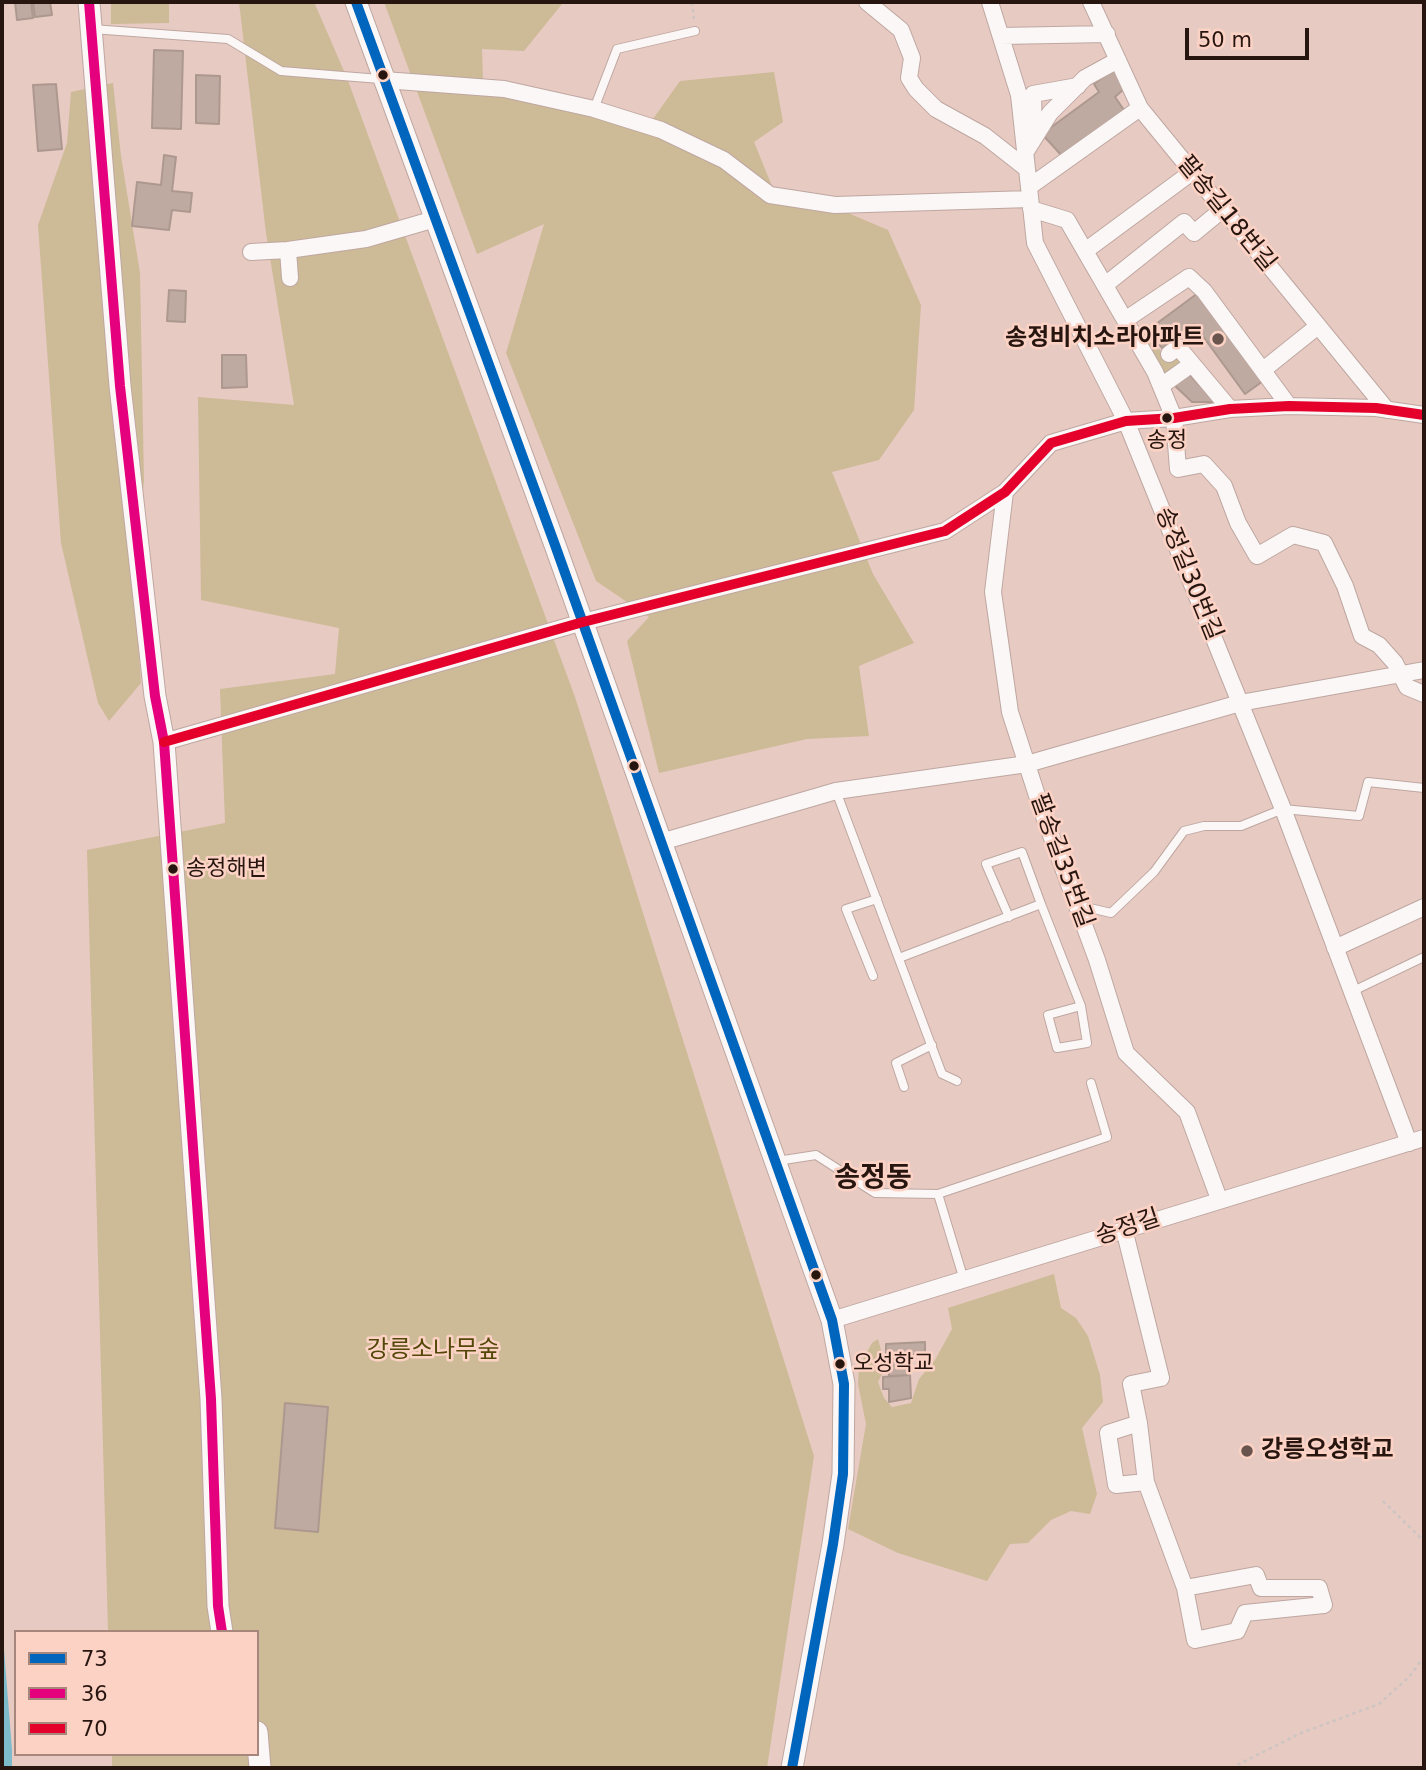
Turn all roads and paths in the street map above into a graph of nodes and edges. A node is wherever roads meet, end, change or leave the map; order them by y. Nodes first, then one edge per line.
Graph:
1 (89, 2) edge
2 (356, 2) edge
3 (692, 2) edge
4 (867, 2) edge
5 (990, 2) edge
6 (1091, 2) edge
7 (92, 29) junction
8 (695, 31) joint
9 (1107, 34) junction
10 (1001, 36) junction
11 (1118, 60) junction
12 (384, 79) junction
13 (1078, 86) junction
14 (1140, 108) junction
15 (594, 109) junction
16 (1034, 138) junction
17 (1026, 161) junction
18 (1192, 172) junction
19 (1030, 198) junction
20 (1223, 209) junction
21 (435, 219) junction
22 (288, 250) junction
23 (1086, 251) junction
24 (251, 252) dead end
25 (290, 278) dead end
26 (1105, 285) junction
27 (1125, 320) junction
28 (1318, 326) junction
29 (1169, 355) dead end
30 (1192, 364) junction
31 (1263, 370) junction
32 (1161, 386) junction
33 (1289, 406) junction
34 (1230, 409) junction
35 (1387, 410) junction
36 (1424, 415) edge
37 (1174, 418) junction
38 (1126, 421) junction
39 (1005, 492) junction
40 (583, 622) junction
41 (1424, 670) edge
42 (1400, 673) junction
43 (1424, 694) edge
44 (1240, 703) junction
45 (164, 742) junction
46 (1027, 764) junction
47 (1424, 788) edge
48 (836, 791) junction
49 (1283, 809) junction
50 (660, 842) junction
51 (877, 899) junction
52 (1041, 904) junction
53 (1077, 905) junction
54 (1424, 907) edge
55 (1009, 917) junction
56 (1335, 948) junction
57 (1424, 957) edge
58 (899, 958) junction
59 (873, 976) dead end
60 (1351, 992) junction
61 (1081, 1006) junction
62 (932, 1045) junction
63 (957, 1081) dead end
64 (1091, 1083) dead end
65 (904, 1087) dead end
66 (1417, 1141) edge
67 (777, 1161) junction
68 (938, 1194) junction
69 (1219, 1199) junction
70 (1124, 1229) junction
71 (964, 1280) junction
72 (832, 1320) junction
73 (1139, 1423) junction
74 (1146, 1482) junction
75 (1383, 1501) dead end
76 (1424, 1541) edge
77 (1185, 1588) junction
78 (222, 1630) edge
79 (1424, 1657) edge
80 (792, 1768) edge
81 (1231, 1768) edge

1 - 7 street
2 - 12 street
3 - 8 path
4 - 17 street
5 - 10 street, 송정길30번길
6 - 9 street, 팔송길18번길
7 - 12 lane
7 - 45 street
8 - 15 lane
9 - 10 street
9 - 11 street, 팔송길18번길
10 - 17 street, 송정길30번길
11 - 13 street
11 - 14 street, 팔송길18번길
12 - 15 street
12 - 21 street
13 - 16 street
13 - 16 street
14 - 18 street, 팔송길18번길
14 - 19 street
15 - 19 street
16 - 17 street
17 - 19 street, 송정길30번길
18 - 20 street, 팔송길18번길
18 - 23 street
19 - 23 street
19 - 38 street, 송정길30번길
20 - 26 street
20 - 28 street, 팔송길18번길
21 - 22 street
21 - 40 street
22 - 24 street
22 - 25 street
23 - 26 street
26 - 27 street
27 - 31 street
27 - 32 street
28 - 31 street
28 - 35 street, 팔송길18번길
29 - 30 street
30 - 32 street
30 - 34 street
31 - 33 street
32 - 37 street
33 - 34 street
33 - 35 street
34 - 37 street
35 - 36 street
37 - 38 street
37 - 42 street
38 - 39 street
38 - 44 street, 송정길30번길
39 - 40 street
39 - 46 street, 팔송길35번길
40 - 45 street
40 - 50 street
41 - 42 street
42 - 43 street
42 - 44 street
44 - 46 street
44 - 49 street, 송정길30번길
45 - 78 street
46 - 48 street
46 - 53 street, 팔송길35번길
47 - 49 lane
48 - 50 street
48 - 51 lane
49 - 53 lane
49 - 56 street, 송정길30번길
50 - 67 street
51 - 58 lane
51 - 59 lane
52 - 55 lane
52 - 55 lane
52 - 61 lane
53 - 69 street, 팔송길35번길
54 - 56 street
55 - 58 lane
56 - 60 street, 송정길30번길
57 - 60 lane
58 - 62 lane
60 - 66 street, 송정길30번길
61 - 61 lane
62 - 63 lane
62 - 65 lane
64 - 68 lane
66 - 69 street, 송정길
67 - 68 lane
67 - 72 street
68 - 71 lane
69 - 70 street, 송정길
70 - 71 street, 송정길
70 - 73 street
71 - 72 street, 송정길
72 - 80 street
73 - 74 street
73 - 74 street
74 - 77 street
75 - 76 path
77 - 77 street
79 - 81 path

